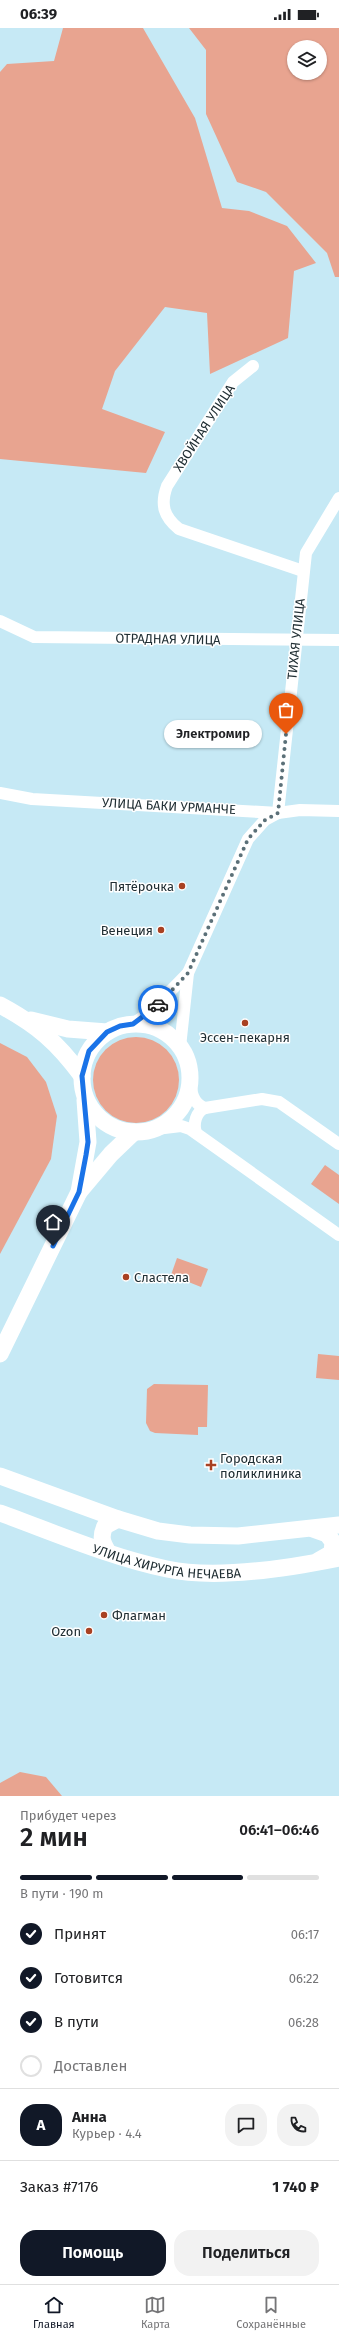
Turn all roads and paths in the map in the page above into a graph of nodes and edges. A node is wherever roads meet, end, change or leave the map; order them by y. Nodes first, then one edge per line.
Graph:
1 (254, 366) dead end
2 (339, 498) edge
3 (303, 571) junction
4 (0, 621) edge
5 (296, 640) junction
6 (339, 640) edge
7 (0, 793) edge
8 (339, 811) edge
9 (278, 813) junction
10 (188, 973) junction
11 (0, 1005) edge
12 (27, 1019) junction
13 (133, 1024) junction
14 (107, 1032) junction
15 (180, 1047) junction
16 (189, 1072) junction
17 (82, 1076) junction
18 (84, 1095) junction
19 (206, 1108) junction
20 (156, 1128) junction
21 (134, 1132) junction
22 (196, 1133) junction
23 (339, 1144) edge
24 (79, 1192) junction
25 (339, 1235) edge
26 (0, 1354) edge
27 (0, 1476) edge
28 (0, 1513) edge
29 (118, 1519) junction
30 (339, 1524) edge
31 (313, 1529) junction
32 (108, 1552) junction
33 (339, 1558) edge
34 (316, 1562) junction

1 - 3 street, ХВОЙНАЯ УЛИЦА
2 - 3 street, ТИХАЯ УЛИЦА
3 - 5 street, ТИХАЯ УЛИЦА
4 - 5 street, ОТРАДНАЯ УЛИЦА
5 - 6 street, ОТРАДНАЯ УЛИЦА
5 - 9 street, ТИХАЯ УЛИЦА
7 - 9 street, УЛИЦА БАКИ УРМАНЧЕ
8 - 9 street, УЛИЦА БАКИ УРМАНЧЕ
9 - 10 street
10 - 13 street
10 - 15 street
11 - 12 main road
12 - 14 main road
12 - 17 main road
13 - 14 main road
13 - 15 main road
14 - 17 main road
15 - 16 main road
16 - 19 street
16 - 20 main road
17 - 18 main road
18 - 21 main road
18 - 24 main road
19 - 22 street
19 - 23 street
20 - 21 main road
20 - 22 street
21 - 24 main road
22 - 25 street
24 - 26 main road
27 - 29 main road, УЛИЦА ХИРУРГА НЕЧАЕВА
28 - 32 main road, УЛИЦА ХИРУРГА НЕЧАЕВА
29 - 31 main road, УЛИЦА ХИРУРГА НЕЧАЕВА
29 - 32 main road
30 - 31 main road, УЛИЦА ХИРУРГА НЕЧАЕВА
31 - 34 main road
32 - 34 main road, УЛИЦА ХИРУРГА НЕЧАЕВА
33 - 34 main road, УЛИЦА ХИРУРГА НЕЧАЕВА

